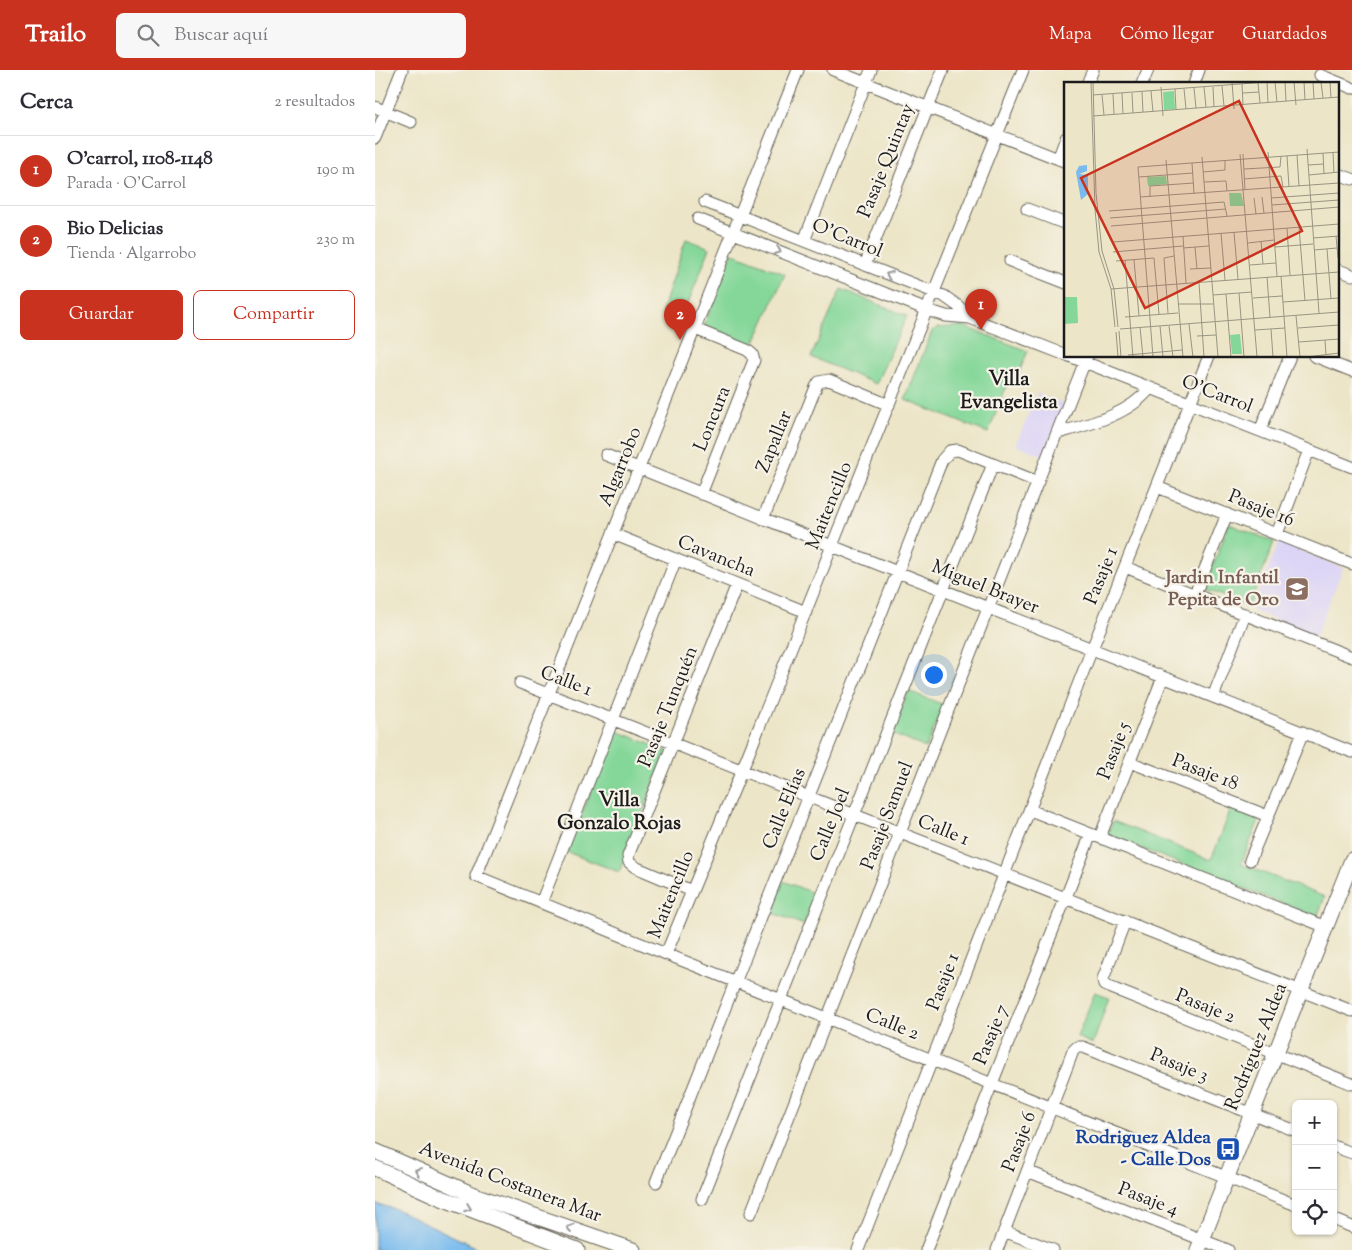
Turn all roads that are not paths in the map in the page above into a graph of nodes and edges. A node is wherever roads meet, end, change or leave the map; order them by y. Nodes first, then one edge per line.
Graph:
1 (402, 70) edge
2 (799, 70) edge
3 (833, 70) edge
4 (871, 70) edge
5 (943, 70) edge
6 (1023, 70) edge
7 (1093, 70) edge
8 (1148, 70) edge
9 (1199, 70) edge
10 (1320, 76) edge
11 (1088, 82) edge
12 (1144, 82) edge
13 (1195, 82) edge
14 (1336, 82) edge
15 (866, 83) junction
16 (1339, 83) edge
17 (1352, 88) edge
18 (928, 107) junction
19 (380, 110) edge
20 (411, 122) dead end
21 (997, 135) junction
22 (375, 138) edge
23 (1062, 160) edge
24 (1339, 174) edge
25 (1352, 180) edge
26 (705, 202) dead end
27 (1027, 209) dead end
28 (740, 216) junction
29 (698, 219) dead end
30 (1064, 223) edge
31 (733, 234) junction
32 (803, 241) junction
33 (1010, 261) dead end
34 (865, 265) junction
35 (1339, 270) edge
36 (1352, 275) edge
37 (1064, 282) edge
38 (934, 292) junction
39 (927, 310) junction
40 (970, 318) junction
41 (695, 329) junction
42 (1064, 355) edge
43 (1208, 358) edge
44 (1289, 358) edge
45 (1319, 358) edge
46 (1086, 359) edge
47 (1352, 371) edge
48 (1150, 388) junction
49 (1190, 403) junction
50 (889, 404) junction
51 (1260, 431) junction
52 (1058, 433) junction
53 (1309, 450) junction
54 (606, 455) dead end
55 (993, 464) junction
56 (1352, 467) edge
57 (639, 468) junction
58 (1038, 482) junction
59 (1157, 487) junction
60 (701, 494) junction
61 (1227, 514) junction
62 (763, 519) junction
63 (613, 534) junction
64 (1277, 534) junction
65 (832, 546) junction
66 (676, 560) junction
67 (1352, 564) edge
68 (1125, 567) junction
69 (897, 572) junction
70 (737, 584) junction
71 (943, 590) junction
72 (1195, 594) junction
73 (988, 608) junction
74 (806, 612) junction
75 (1245, 614) junction
76 (1092, 649) junction
77 (1352, 657) edge
78 (1163, 677) junction
79 (520, 683) dead end
80 (549, 694) junction
81 (1213, 697) junction
82 (613, 720) junction
83 (1303, 732) junction
84 (673, 743) junction
85 (1352, 752) edge
86 (1130, 762) junction
87 (742, 770) junction
88 (809, 796) junction
89 (1030, 810) junction
90 (854, 814) junction
91 (1268, 816) junction
92 (900, 832) junction
93 (1095, 836) junction
94 (1250, 860) dead end
95 (1352, 860) edge
96 (1005, 874) junction
97 (476, 876) joint
98 (692, 891) junction
99 (1065, 898) junction
100 (541, 903) junction
101 (1125, 921) junction
102 (1326, 927) junction
103 (666, 954) junction
104 (736, 981) junction
105 (1301, 991) junction
106 (781, 999) junction
107 (1352, 1011) edge
108 (827, 1018) junction
109 (1077, 1047) joint
110 (1276, 1054) junction
111 (932, 1060) junction
112 (992, 1084) junction
113 (1352, 1084) edge
114 (1052, 1108) junction
115 (1252, 1114) junction
116 (1292, 1129) edge
117 (1337, 1147) edge
118 (375, 1151) edge
119 (1352, 1153) edge
120 (375, 1168) edge
121 (1027, 1171) junction
122 (1227, 1177) junction
123 (656, 1182) dead end
124 (702, 1198) dead end
125 (1292, 1202) edge
126 (751, 1213) dead end
127 (1337, 1221) edge
128 (1352, 1227) edge
129 (1004, 1231) junction
130 (1200, 1245) edge
131 (577, 1250) edge
132 (633, 1250) edge
133 (858, 1250) edge
134 (926, 1250) edge
135 (997, 1250) edge
136 (1053, 1250) edge
137 (1228, 1250) edge

1 - 19 street
2 - 28 street, Algarrobo
3 - 15 street
4 - 15 street
5 - 18 street, Pasaje Quintay
6 - 21 street, Maitencillo
7 - 11 street
8 - 12 street
9 - 13 street
10 - 14 street
15 - 18 street
15 - 32 street
16 - 17 street
18 - 21 street
18 - 34 street, Pasaje Quintay
19 - 20 street
19 - 22 street
21 - 23 street
21 - 38 street, Maitencillo
24 - 25 street
26 - 28 street, O'Carrol
27 - 30 street
28 - 31 street, Algarrobo
28 - 32 street, O'Carrol
29 - 31 street, O'Carrol
31 -> 39 street, O'Carrol
31 - 41 street, Algarrobo
32 - 34 street, O'Carrol
33 - 37 street
38 -> 34 street, O'Carrol
35 - 36 street
38 - 39 street, Maitencillo
38 - 40 street, O'Carrol
39 - 40 street, O'Carrol
39 - 50 street, Maitencillo
40 - 42 street, O'Carrol
41 - 57 street, Algarrobo
41 - 60 street, Loncura
43 - 49 street, Pasaje 1
44 - 51 street
45 - 47 street
46 - 48 street, O'Carrol
46 - 52 street, Pasaje Samuel
48 - 49 street, O'Carrol
48 - 52 street
49 - 51 street, O'Carrol
49 - 59 street, Pasaje 1
50 - 62 street, Zapallar
50 - 65 street, Maitencillo
51 - 53 street, O'Carrol
52 - 58 street, Pasaje Samuel
53 - 56 street, O'Carrol
53 - 64 street
54 - 57 street, Miguel Brayer
55 - 58 street
55 - 69 street, Calle Elías
55 - 71 street, Calle Joel
57 - 60 street, Miguel Brayer
57 - 63 street, Algarrobo
58 - 73 street, Pasaje Samuel
59 - 61 street, Pasaje 16
59 - 68 street, Pasaje 1
60 - 62 street, Miguel Brayer
61 - 64 street, Pasaje 16
61 - 72 street
62 - 65 street, Miguel Brayer
63 - 66 street, Cavancha
63 - 80 street, Algarrobo
64 - 67 street, Pasaje 16
65 - 69 street, Miguel Brayer
65 - 74 street, Maitencillo
66 - 70 street, Cavancha
66 - 82 street
68 - 72 street
68 - 76 street, Pasaje 1
69 - 71 street, Miguel Brayer
69 - 88 street, Calle Elías
70 - 74 street, Cavancha
70 - 84 street, Pasaje Tunquén
71 - 73 street, Miguel Brayer
71 - 90 street, Calle Joel
72 - 75 street
73 - 76 street, Miguel Brayer
73 - 92 street, Pasaje Samuel
74 - 87 street, Maitencillo
75 - 77 street
75 - 81 street
76 - 78 street, Miguel Brayer
76 - 89 street, Pasaje 1
78 - 81 street, Miguel Brayer
78 - 86 street, Pasaje 5
79 - 80 street, Calle 1
80 - 82 street, Calle 1
80 - 97 street, Algarrobo
81 - 83 street, Miguel Brayer
82 - 84 street, Calle 1
82 - 100 street
83 - 85 street, Miguel Brayer
83 - 91 street
84 - 87 street, Calle 1
84 - 98 street, Pasaje Tunquén
86 - 91 street, Pasaje 18
86 - 93 street, Pasaje 5
87 - 88 street, Calle 1
87 - 98 street, Maitencillo
88 - 90 street, Calle 1
88 - 104 street, Calle Elías
89 - 93 street
89 - 96 street, Pasaje 1
90 - 92 street, Calle 1
90 - 106 street, Calle Joel
91 - 94 street
92 - 96 street, Calle 1
92 - 108 street, Pasaje Samuel
93 - 99 street, Pasaje 7
93 - 102 street
95 - 102 street, Rodríguez Aldea
96 - 99 street, Calle 1
96 - 111 street, Pasaje 1
97 - 100 street, Calle 2
98 - 103 street, Maitencillo
99 - 101 street, Calle 1
99 - 112 street, Pasaje 7
100 - 103 street, Calle 2
101 - 105 street, Calle 1
101 - 110 street, Pasaje 2
102 - 105 street, Rodríguez Aldea
103 - 104 street, Calle 2
104 - 106 street, Calle 2
104 - 123 street, Calle Elías
105 - 107 street, Calle 1
105 - 110 street, Rodríguez Aldea
106 - 108 street, Calle 2
106 - 124 street, Calle Joel
108 - 111 street, Calle 2
108 - 126 street, Pasaje Samuel
109 - 114 street, Pasaje 6
109 - 115 street, Pasaje 3
110 - 113 street, Pasaje 2
110 - 115 street, Rodríguez Aldea
111 - 112 street, Calle 2
111 - 133 street, Pasaje 1
112 - 114 street, Calle 2
112 - 134 street, Pasaje 7
114 - 121 street, Pasaje 6
114 - 122 street, Calle 2
115 - 116 street, Pasaje 3
115 - 122 street, Rodríguez Aldea
117 - 119 street
132 -> 118 street, Avenida Costanera Mar
120 -> 131 street, Avenida Costanera Mar
121 - 129 street, Pasaje 6
121 - 130 street, Pasaje 4
122 - 125 street, Calle 2
122 - 130 street, Rodríguez Aldea
127 - 128 street
129 - 135 street, Pasaje 6
129 - 136 street
130 - 137 street, Pasaje 4

